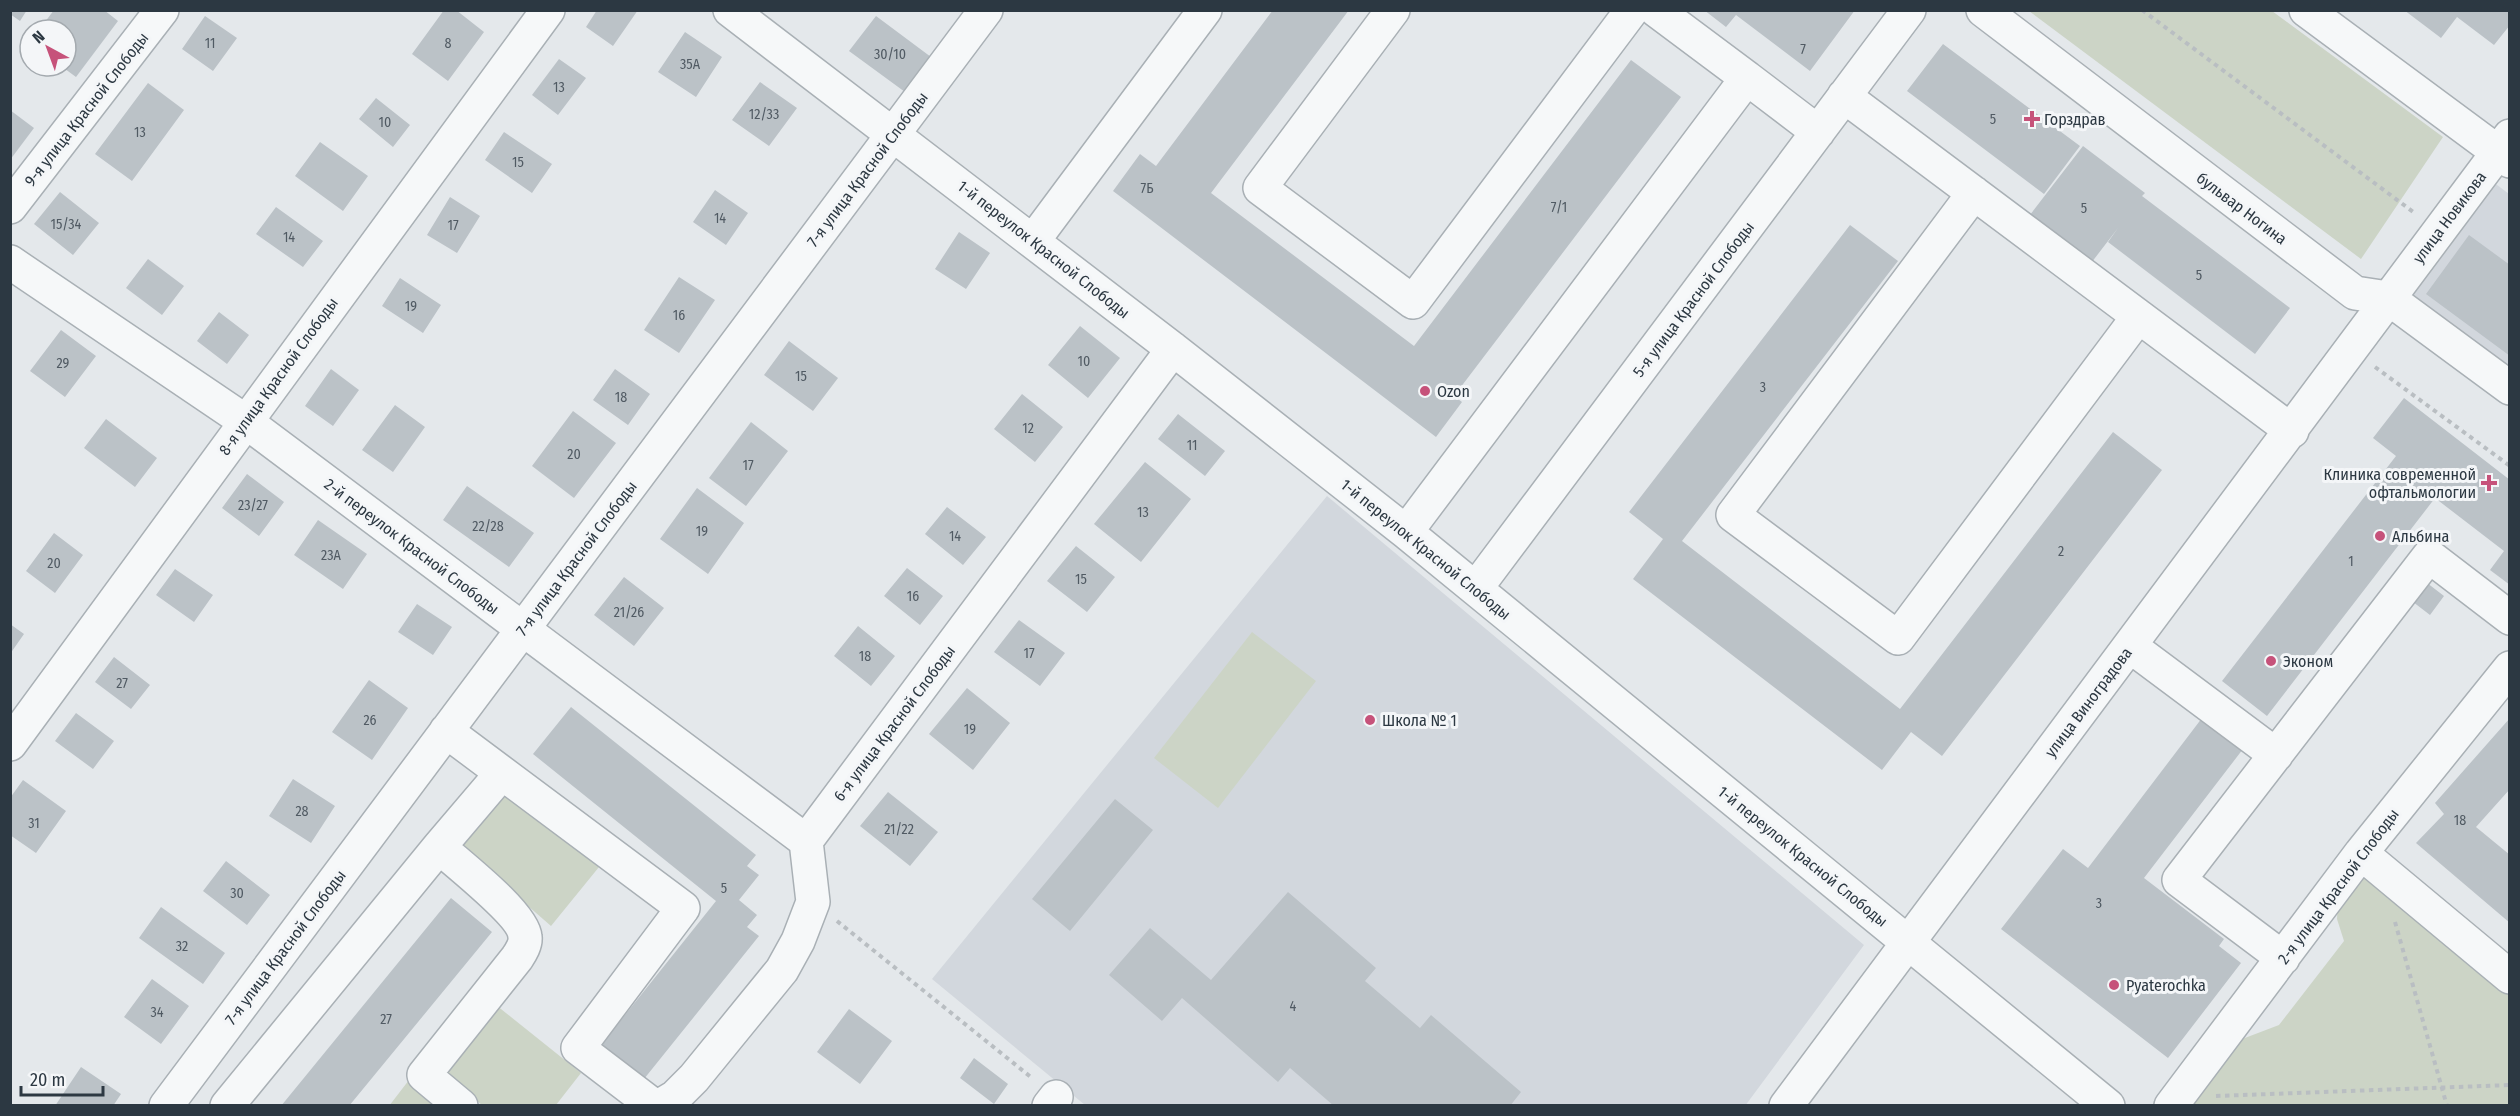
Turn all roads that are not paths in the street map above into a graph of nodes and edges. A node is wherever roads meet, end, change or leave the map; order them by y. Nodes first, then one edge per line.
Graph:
1 (162, 10) edge
2 (548, 10) edge
3 (730, 10) edge
4 (986, 10) edge
5 (1205, 10) edge
6 (1393, 10) edge
7 (1632, 10) edge
8 (1656, 10) edge
9 (1909, 10) edge
10 (1983, 10) edge
11 (2306, 10) edge
12 (1747, 78) junction
13 (1844, 96) junction
14 (1818, 132) junction
15 (894, 134) junction
16 (2506, 150) edge
17 (1974, 193) junction
18 (10, 207) edge
19 (1032, 241) junction
20 (10, 262) edge
21 (2388, 298) junction
22 (2139, 317) junction
23 (1173, 349) junction
24 (2510, 388) edge
25 (245, 421) junction
26 (2292, 431) junction
27 (1406, 532) junction
28 (1476, 588) junction
29 (2510, 618) edge
30 (524, 628) junction
31 (2130, 646) junction
32 (2510, 668) edge
33 (446, 731) junction
34 (10, 744) edge
35 (2276, 755) junction
36 (502, 773) junction
37 (806, 841) junction
38 (439, 847) junction
39 (2361, 854) junction
40 (1908, 942) junction
41 (2283, 958) junction
42 (2510, 977) edge
43 (2174, 1102) edge
44 (166, 1106) edge
45 (227, 1106) edge
46 (461, 1106) edge
47 (654, 1106) edge
48 (660, 1106) edge
49 (1786, 1106) edge
50 (2108, 1106) edge

1 - 18 street, 9-я улица Красной Слободы
2 - 25 street, 8-я улица Красной Слободы
3 - 15 street, 1-й переулок Красной Слободы
4 - 15 street, 7-я улица Красной Слободы
5 - 19 street
6 - 7 street
8 - 12 street
9 - 13 street, 5-я улица Красной Слободы
10 - 21 street, бульвар Ногина
11 - 16 street
12 - 14 street
12 - 27 street
13 - 14 street, 5-я улица Красной Слободы
13 - 17 street
14 - 28 street, 5-я улица Красной Слободы
15 - 19 street, 1-й переулок Красной Слободы
15 - 30 street, 7-я улица Красной Слободы
16 - 21 street, улица Новикова
17 - 22 street
17 - 22 street
19 - 23 street, 1-й переулок Красной Слободы
20 - 25 street, 2-й переулок Красной Слободы
21 - 24 street, бульвар Ногина
21 - 26 street, улица Виноградова
22 - 26 street
23 - 27 street, 1-й переулок Красной Слободы
23 - 37 street, 6-я улица Красной Слободы
25 - 30 street, 2-й переулок Красной Слободы
25 - 34 street, 8-я улица Красной Слободы
26 - 31 street, улица Виноградова
27 - 28 street, 1-й переулок Красной Слободы
28 - 40 street, 1-й переулок Красной Слободы
29 - 35 street
30 - 33 street, 7-я улица Красной Слободы
30 - 37 street, 2-й переулок Красной Слободы
31 - 35 street
31 - 40 street, улица Виноградова
32 - 39 street, 2-я улица Красной Слободы
33 - 36 street
33 - 44 street, 7-я улица Красной Слободы
35 - 41 street
36 - 38 street
36 - 47 street
37 - 48 street
38 - 45 street
38 - 46 street
39 - 41 street, 2-я улица Красной Слободы
39 - 42 street
40 - 49 street, улица Виноградова
40 - 50 street, 1-й переулок Красной Слободы
41 - 43 street, 2-я улица Красной Слободы

